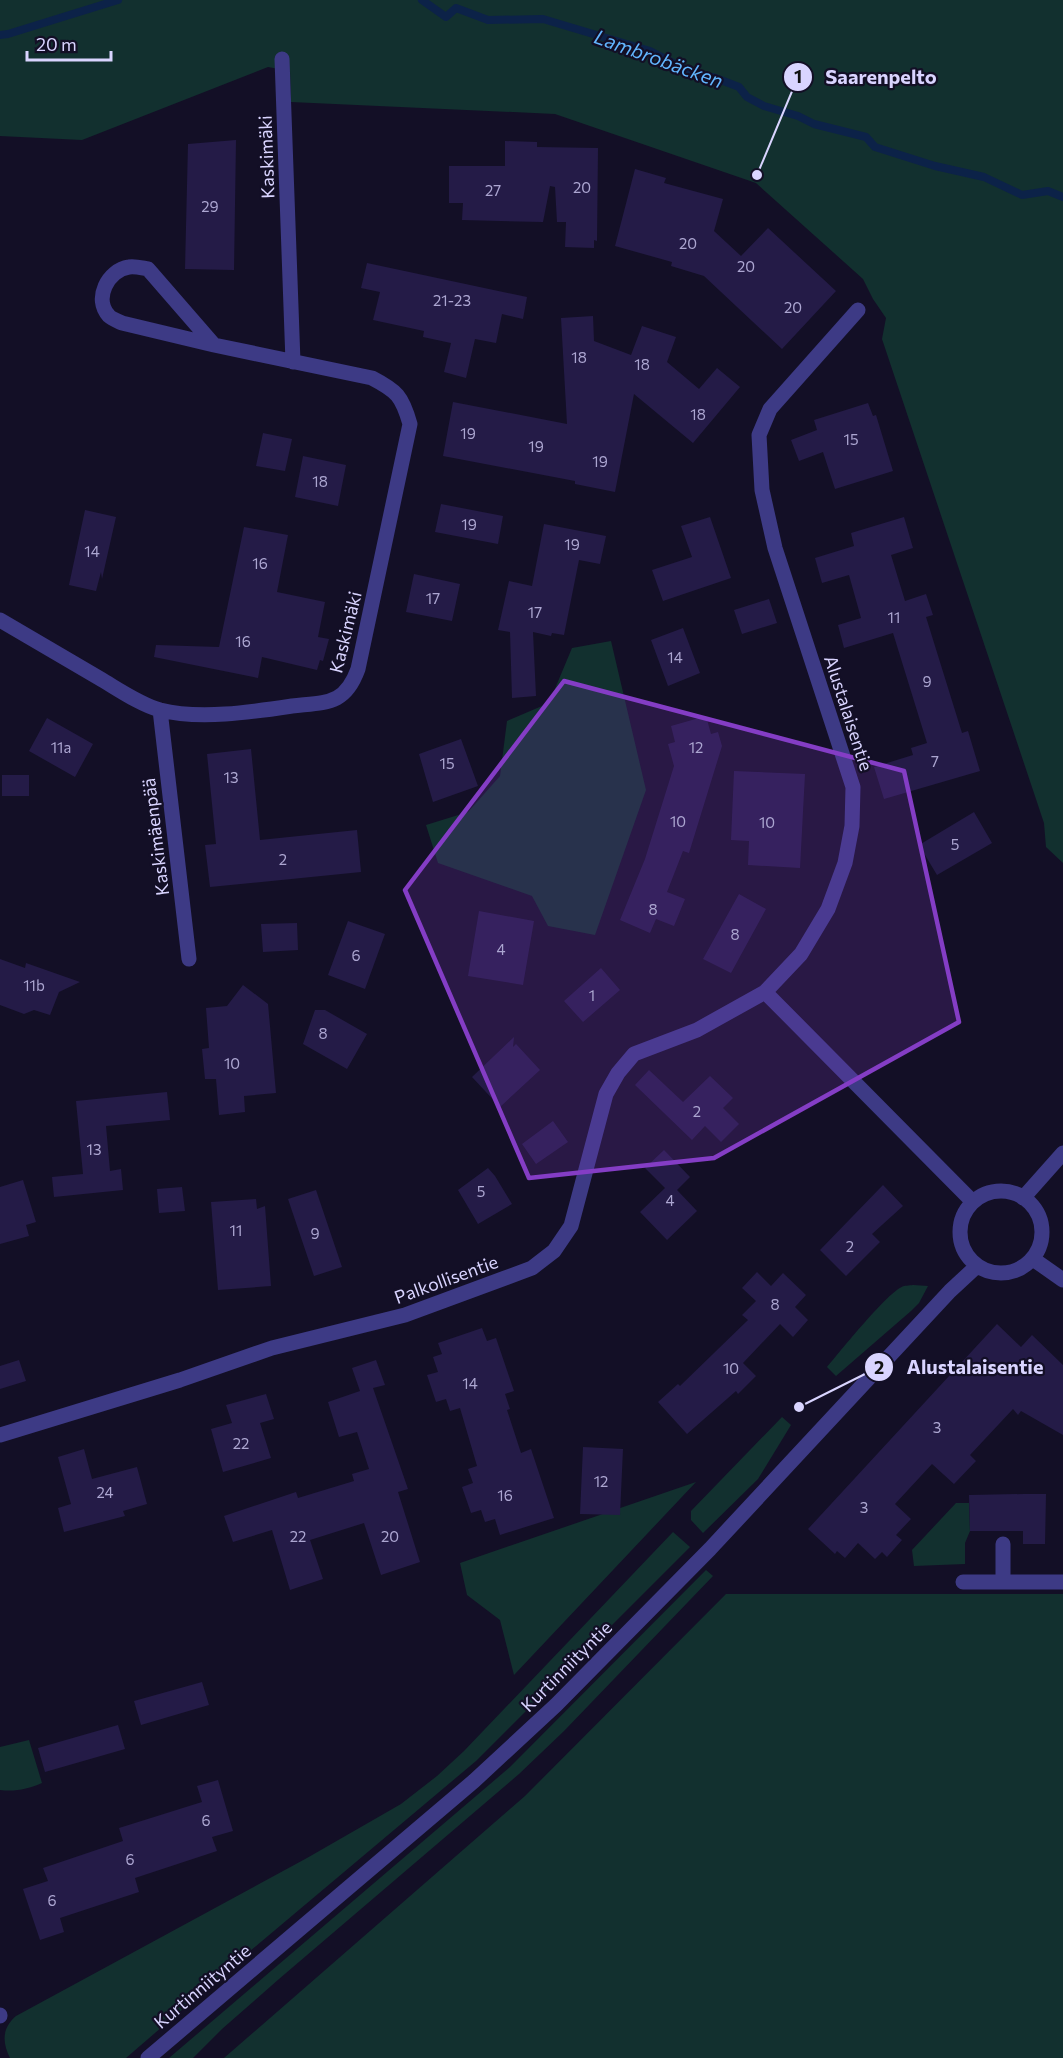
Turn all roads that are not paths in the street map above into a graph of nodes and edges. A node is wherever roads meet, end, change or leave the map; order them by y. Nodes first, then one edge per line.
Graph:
1 (282, 59) dead end
2 (858, 310) dead end
3 (214, 345) junction
4 (293, 362) junction
5 (0, 620) edge
6 (159, 710) junction
7 (189, 959) dead end
8 (765, 992) junction
9 (1063, 1153) edge
10 (1023, 1198) junction
11 (973, 1202) junction
12 (1033, 1259) junction
13 (977, 1266) junction
14 (1063, 1280) edge
15 (0, 1435) edge
16 (1003, 1544) dead end
17 (963, 1582) dead end
18 (1003, 1582) junction
19 (1063, 1582) edge
20 (148, 2058) edge

1 - 4 street, Kaskimäki
2 - 8 street, Alustalaisentie
3 - 3 street, Kaskimäki
3 - 4 street, Kaskimäki
4 - 6 street, Kaskimäki
5 - 6 street, Kaskimäki
6 - 7 street, Kaskimäenpää
8 - 11 street
8 - 15 street, Palkollisentie
9 - 10 street
10 - 11 street
10 - 12 street
11 - 13 street
12 - 13 street
12 - 14 street
13 - 20 street, Kurtinniityntie
16 - 18 street
17 - 18 street
18 - 19 street

